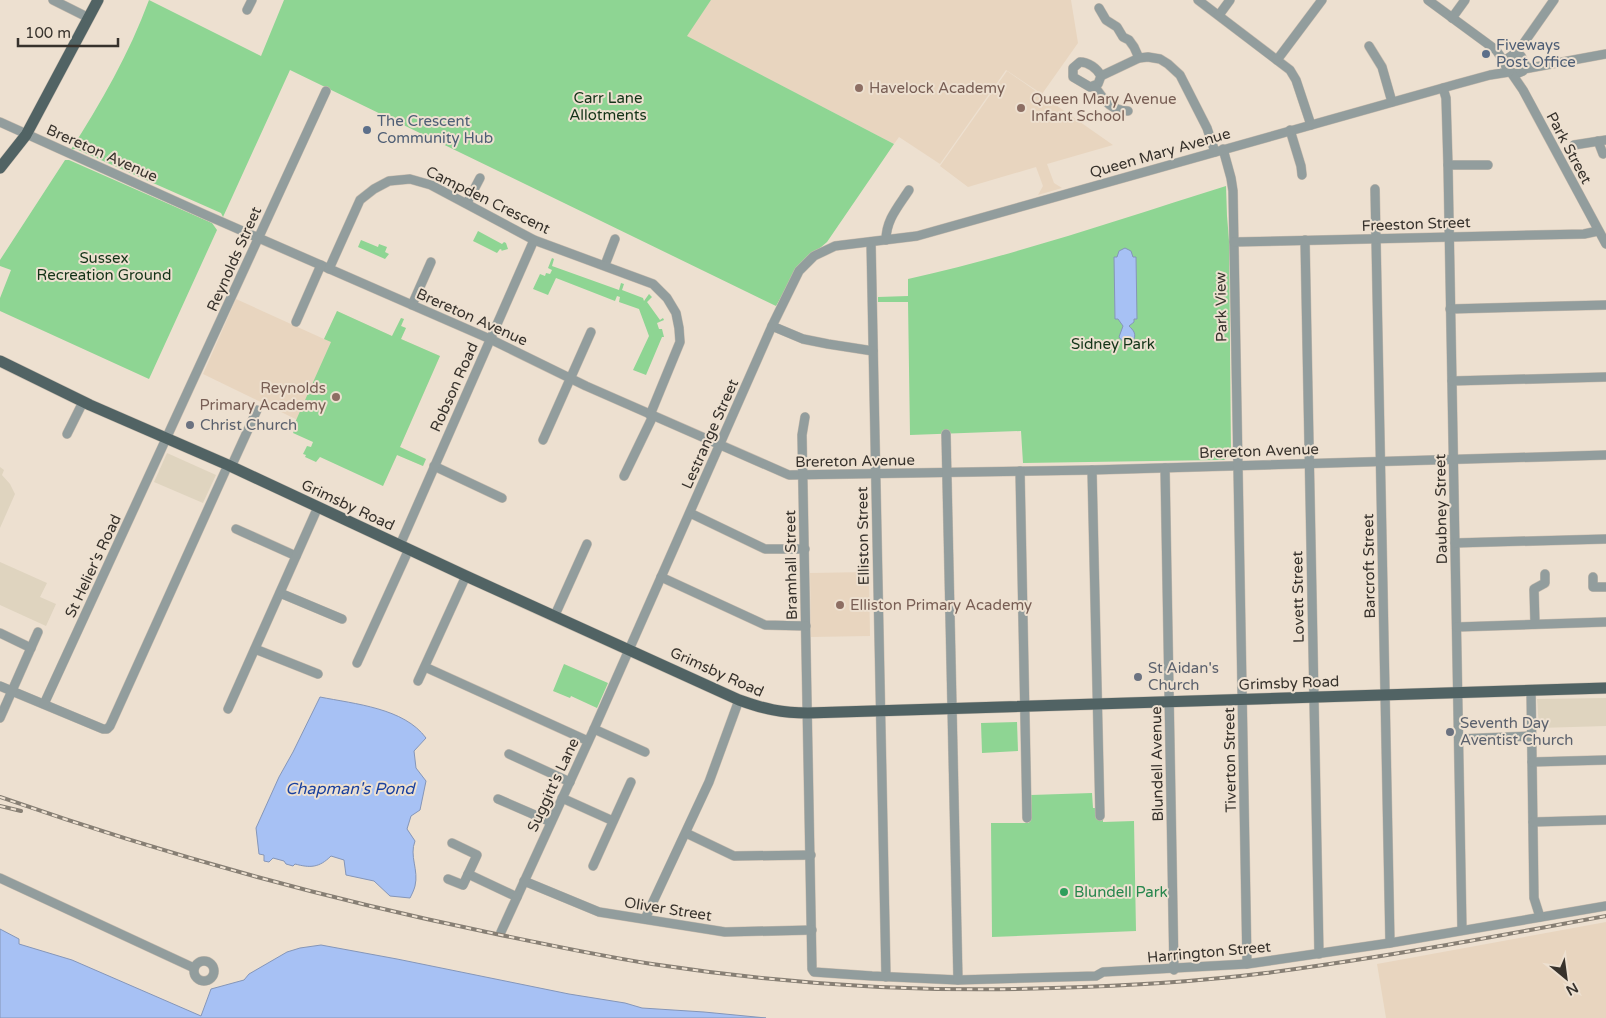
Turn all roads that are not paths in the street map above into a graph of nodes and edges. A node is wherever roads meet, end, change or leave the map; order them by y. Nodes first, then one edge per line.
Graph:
1 (53, 0) edge
2 (98, 0) edge
3 (1198, 0) edge
4 (1230, 0) edge
5 (1322, 0) edge
6 (1428, 0) edge
7 (1465, 0) edge
8 (1554, 0) edge
9 (1099, 8) dead end
10 (1218, 15) junction
11 (89, 18) junction
12 (1452, 18) junction
13 (1369, 46) dead end
14 (1498, 52) junction
15 (1606, 54) edge
16 (1139, 58) junction
17 (1520, 59) junction
18 (1277, 60) junction
19 (1508, 68) junction
20 (1101, 76) junction
21 (1095, 87) junction
22 (1443, 88) junction
23 (326, 90) dead end
24 (1523, 90) junction
25 (1392, 102) junction
26 (1128, 111) dead end
27 (0, 122) edge
28 (1310, 125) junction
29 (1290, 130) junction
30 (26, 135) junction
31 (1602, 141) edge
32 (1574, 145) dead end
33 (1219, 151) junction
34 (1603, 154) dead end
35 (1488, 164) dead end
36 (1448, 165) junction
37 (0, 168) edge
38 (1302, 175) dead end
39 (480, 178) dead end
40 (1375, 189) dead end
41 (909, 190) dead end
42 (467, 203) junction
43 (1606, 224) edge
44 (1597, 228) junction
45 (1449, 237) junction
46 (258, 238) junction
47 (615, 238) dead end
48 (1377, 239) junction
49 (534, 240) junction
50 (886, 240) junction
51 (1305, 240) junction
52 (871, 242) junction
53 (1234, 242) junction
54 (1606, 244) edge
55 (835, 246) joint
56 (431, 262) dead end
57 (605, 265) junction
58 (325, 267) junction
59 (412, 305) junction
60 (1606, 305) edge
61 (1450, 309) junction
62 (296, 322) dead end
63 (772, 326) junction
64 (591, 332) dead end
65 (490, 339) junction
66 (873, 351) junction
67 (0, 362) edge
68 (1606, 377) edge
69 (571, 378) junction
70 (1452, 381) junction
71 (83, 402) junction
72 (257, 410) dead end
73 (652, 416) junction
74 (805, 417) dead end
75 (67, 434) dead end
76 (946, 434) dead end
77 (167, 439) junction
78 (543, 440) dead end
79 (721, 446) junction
80 (1606, 455) edge
81 (1453, 459) junction
82 (1381, 461) junction
83 (1310, 463) junction
84 (229, 466) junction
85 (434, 466) junction
86 (1237, 466) junction
87 (1165, 468) junction
88 (1092, 470) junction
89 (1020, 471) junction
90 (948, 473) junction
91 (876, 474) junction
92 (624, 476) dead end
93 (804, 476) junction
94 (502, 498) dead end
95 (318, 507) junction
96 (690, 513) junction
97 (236, 529) dead end
98 (1606, 538) edge
99 (1455, 543) junction
100 (587, 544) dead end
101 (404, 547) junction
102 (805, 549) junction
103 (296, 556) junction
104 (1545, 574) dead end
105 (466, 576) junction
106 (661, 577) junction
107 (1593, 577) dead end
108 (1606, 587) edge
109 (280, 593) junction
110 (555, 615) junction
111 (342, 618) dead end
112 (1606, 622) edge
113 (1535, 624) junction
114 (806, 626) junction
115 (1457, 627) junction
116 (38, 632) dead end
117 (0, 633) edge
118 (31, 648) junction
119 (255, 648) junction
120 (630, 649) junction
121 (357, 663) dead end
122 (425, 667) junction
123 (318, 674) dead end
124 (418, 680) dead end
125 (0, 686) edge
126 (1606, 688) edge
127 (1531, 690) junction
128 (12, 691) junction
129 (1459, 693) junction
130 (1385, 695) junction
131 (1314, 697) junction
132 (739, 700) junction
133 (1242, 700) junction
134 (1169, 702) junction
135 (44, 704) junction
136 (1097, 705) junction
137 (1024, 708) junction
138 (228, 709) dead end
139 (952, 709) junction
140 (881, 710) junction
141 (808, 713) junction
142 (0, 718) edge
143 (594, 729) junction
144 (1532, 736) junction
145 (1459, 739) junction
146 (588, 741) junction
147 (645, 752) dead end
148 (509, 754) dead end
149 (1606, 760) edge
150 (1532, 762) junction
151 (570, 782) junction
152 (631, 782) dead end
153 (562, 798) junction
154 (498, 799) dead end
155 (1100, 816) dead end
156 (1028, 818) dead end
157 (1606, 820) edge
158 (613, 821) junction
159 (551, 822) junction
160 (1533, 822) junction
161 (686, 833) junction
162 (452, 843) dead end
163 (811, 855) junction
164 (593, 866) dead end
165 (468, 874) junction
166 (0, 878) edge
167 (448, 879) dead end
168 (524, 881) junction
169 (517, 897) junction
170 (1606, 906) edge
171 (1540, 917) junction
172 (645, 919) junction
173 (812, 930) junction
174 (1462, 930) junction
175 (501, 932) dead end
176 (1390, 943) junction
177 (1319, 954) junction
178 (1247, 964) junction
179 (194, 968) dead end
180 (812, 969) joint
181 (1174, 970) junction
182 (886, 977) junction
183 (958, 980) junction

1 - 11 street
2 - 11 main road
3 - 10 street
4 - 10 street
5 - 18 street
6 - 12 street
7 - 12 street
8 - 17 street
9 - 16 street
10 - 18 street
11 - 30 main road
12 - 14 street
13 - 25 street
14 - 17 street
14 - 19 street, Park Street
15 - 17 street
16 - 20 street
16 - 33 street, Park View
17 - 19 street
17 - 19 street, Queen Mary Avenue
17 - 24 street, Park Street
18 - 28 street
19 - 22 street, Queen Mary Avenue
19 - 24 street, Park Street
20 - 21 street
20 - 21 street
21 - 26 street
22 - 25 street, Queen Mary Avenue
22 - 36 street, Daubney Street
23 - 46 street, Reynolds Street
24 - 44 street, Park Street
25 - 28 street, Queen Mary Avenue
27 - 30 street, Brereton Avenue
28 - 29 street, Queen Mary Avenue
29 - 33 street, Queen Mary Avenue
29 - 38 street
30 - 37 main road
30 - 46 street, Brereton Avenue
31 - 32 street
31 - 34 street
33 - 50 street, Queen Mary Avenue
33 - 53 street, Park View
35 - 36 street
36 - 45 street, Daubney Street
39 - 42 street
40 - 48 street, Barcroft Street
41 - 50 street
42 - 49 street, Campden Crescent
42 - 58 street, Campden Crescent
43 - 44 street, Freeston Street
44 - 45 street, Freeston Street
44 - 54 street, Park Street
45 - 48 street, Freeston Street
45 - 61 street, Daubney Street
46 - 58 street, Brereton Avenue
46 - 77 street, Reynolds Street
47 - 57 street
48 - 51 street, Freeston Street
48 - 82 street, Barcroft Street
49 - 57 street, Campden Crescent
49 - 65 street, Robson Road
50 - 52 street, Queen Mary Avenue
51 - 53 street, Freeston Street
51 - 83 street, Lovett Street
52 - 55 street, Queen Mary Avenue
52 - 66 street, Elliston Street
53 - 86 street, Park View
55 - 63 street, Lestrange Street
56 - 59 street
57 - 73 street, Campden Crescent
58 - 59 street, Brereton Avenue
58 - 62 street, Campden Crescent
59 - 65 street, Brereton Avenue
60 - 61 street
61 - 70 street, Daubney Street
63 - 66 street
63 - 79 street, Lestrange Street
64 - 69 street
65 - 69 street, Brereton Avenue
65 - 85 street, Robson Road
66 - 91 street, Elliston Street
67 - 71 main road, Grimsby Road
68 - 70 street
69 - 73 street, Brereton Avenue
69 - 78 street
70 - 81 street, Daubney Street
71 - 75 street
71 - 77 main road, Grimsby Road
72 - 84 street
73 - 79 street, Brereton Avenue
73 - 92 street, Campden Crescent
74 - 93 street, Bramhall Street
76 - 90 street
77 - 84 main road, Grimsby Road
77 - 135 street, St Helier's Road
79 - 93 street, Brereton Avenue
79 - 96 street, Lestrange Street
80 - 81 street, Brereton Avenue
81 - 82 street, Brereton Avenue
81 - 99 street, Daubney Street
82 - 83 street, Brereton Avenue
82 - 130 street, Barcroft Street
83 - 86 street, Brereton Avenue
83 - 131 street, Lovett Street
84 - 95 main road, Grimsby Road
84 - 135 street
85 - 94 street
85 - 101 street, Robson Road
86 - 87 street, Brereton Avenue
86 - 133 street, Tiverton Street
87 - 88 street, Brereton Avenue
87 - 134 street, Blundell Avenue
88 - 89 street, Brereton Avenue
88 - 136 street
89 - 90 street, Brereton Avenue
89 - 137 street
90 - 91 street, Brereton Avenue
90 - 139 street
91 - 93 street, Brereton Avenue
91 - 140 street, Elliston Street
93 - 102 street, Bramhall Street
95 - 101 main road, Grimsby Road
95 - 103 street
96 - 102 street
96 - 106 street, Lestrange Street
97 - 103 street
98 - 99 street
99 - 115 street, Daubney Street
100 - 110 street
101 - 105 main road, Grimsby Road
101 - 121 street, Robson Road
102 - 114 street, Bramhall Street
103 - 109 street
104 - 113 street
105 - 110 main road, Grimsby Road
105 - 122 street
106 - 114 street
106 - 120 street, Lestrange Street
107 - 108 street
109 - 111 street
109 - 119 street
110 - 120 main road, Grimsby Road
112 - 113 street
113 - 115 street
114 - 141 street, Bramhall Street
115 - 129 street, Daubney Street
116 - 118 street
117 - 118 street
118 - 128 street
119 - 123 street
119 - 138 street
120 - 132 main road, Grimsby Road
120 - 143 street, Suggitt's Lane
122 - 124 street
122 - 146 street
125 - 128 street
126 - 127 main road, Grimsby Road
127 - 129 main road, Grimsby Road
127 - 144 street
128 - 135 street
128 - 142 street
129 - 130 main road, Grimsby Road
129 - 145 street, Daubney Street
130 - 131 main road, Grimsby Road
130 - 176 street, Barcroft Street
131 - 133 main road, Grimsby Road
131 - 177 street, Lovett Street
132 - 141 main road, Grimsby Road
132 - 161 street
133 - 134 main road, Grimsby Road
133 - 178 street, Tiverton Street
134 - 136 main road, Grimsby Road
134 - 181 street, Blundell Avenue
136 - 137 main road, Grimsby Road
136 - 155 street
137 - 139 main road, Grimsby Road
137 - 156 street
139 - 140 main road, Grimsby Road
139 - 183 street
140 - 141 main road, Grimsby Road
140 - 182 street, Elliston Street
141 - 163 street, Bramhall Street
143 - 146 street, Suggitt's Lane
143 - 147 street
144 - 145 street
144 - 150 street
145 - 174 street, Daubney Street
146 - 151 street, Suggitt's Lane
148 - 151 street
149 - 150 street
150 - 160 street
151 - 153 street, Suggitt's Lane
152 - 158 street
153 - 158 street
153 - 159 street, Suggitt's Lane
154 - 159 street
157 - 160 street
158 - 164 street
159 - 168 street, Suggitt's Lane
160 - 171 street
161 - 163 street
161 - 172 street
162 - 165 street
163 - 173 street, Bramhall Street
165 - 167 street
165 - 169 street
166 - 179 street
168 - 169 street, Suggitt's Lane
168 - 172 street, Oliver Street
169 - 175 street, Suggitt's Lane
170 - 171 street, Harrington Street
171 - 174 street, Harrington Street
172 - 173 street, Oliver Street
173 - 180 street, Bramhall Street
174 - 176 street, Harrington Street
176 - 177 street, Harrington Street
177 - 178 street, Harrington Street
178 - 181 street, Harrington Street
180 - 182 street, Harrington Street
181 - 183 street, Harrington Street
182 - 183 street, Harrington Street

